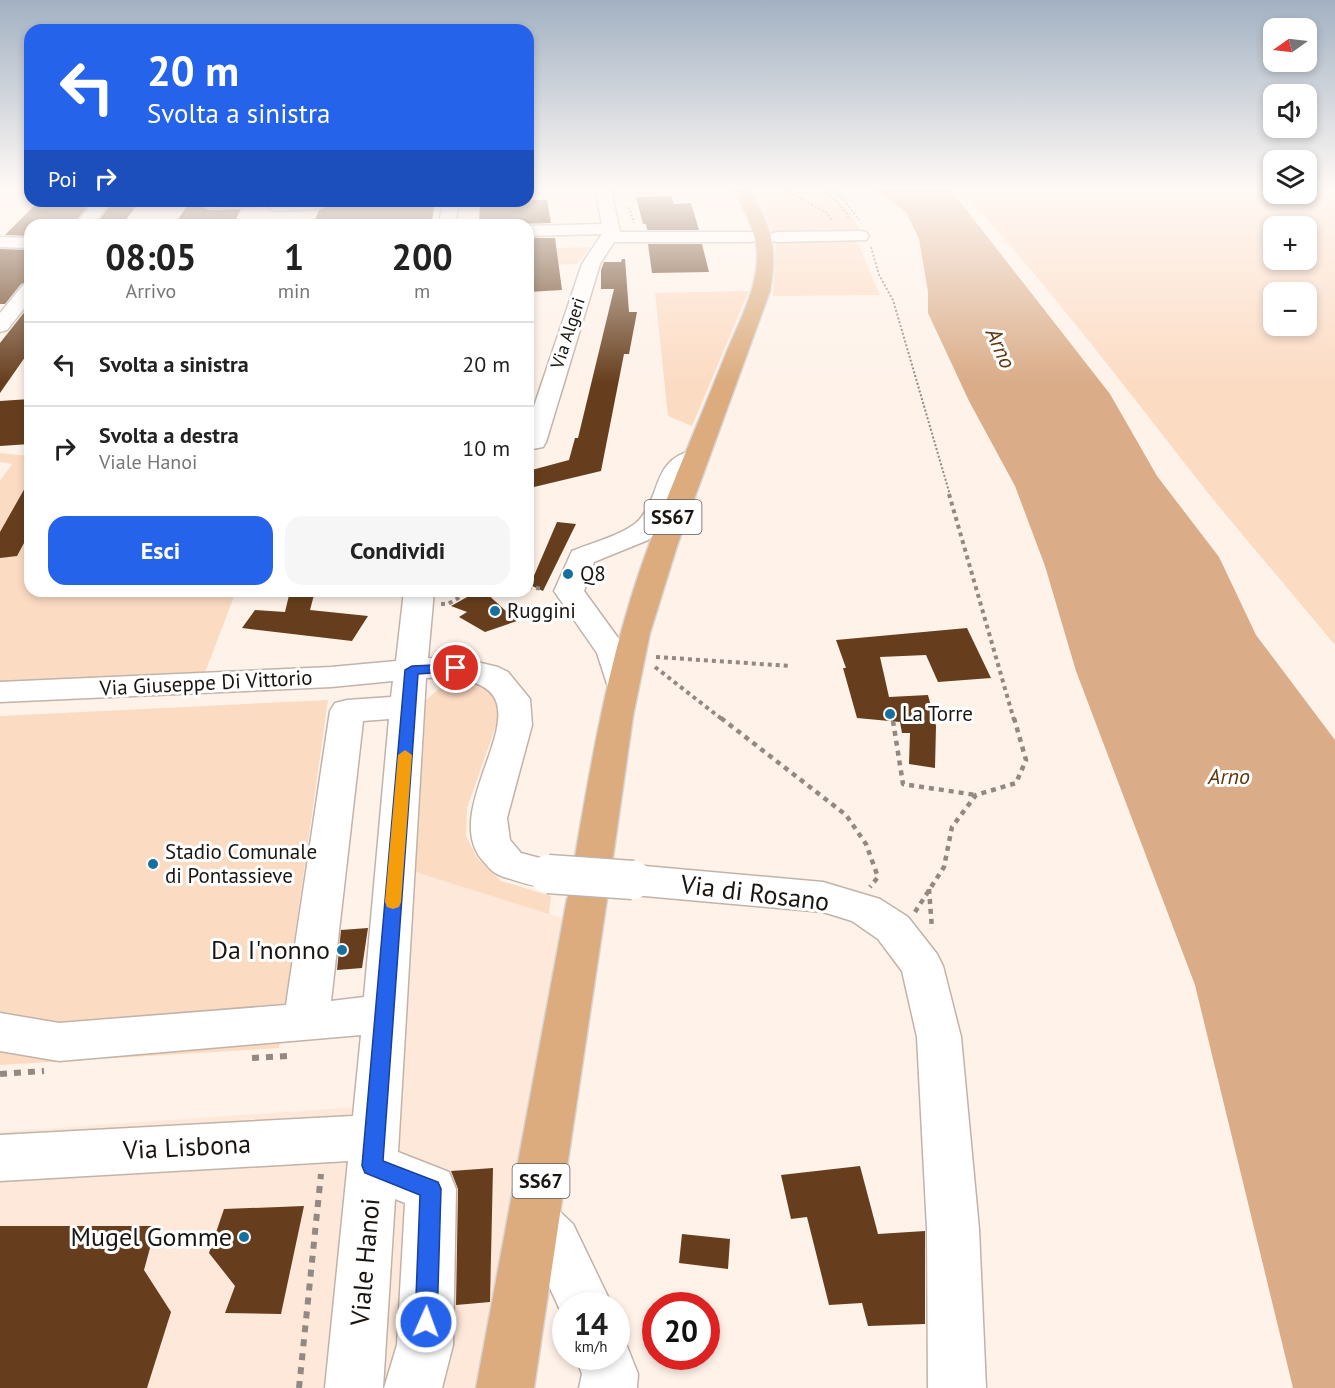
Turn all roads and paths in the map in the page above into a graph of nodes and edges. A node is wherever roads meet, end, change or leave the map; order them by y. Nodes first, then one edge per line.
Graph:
1 (598, 254) edge
2 (765, 254) edge
3 (872, 254) edge
4 (24, 297) edge
5 (0, 326) edge
6 (534, 442) edge
7 (696, 456) junction
8 (460, 597) edge
9 (427, 598) edge
10 (791, 666) dead end
11 (623, 684) junction
12 (410, 688) junction
13 (0, 692) edge
14 (893, 721) dead end
15 (976, 795) junction
16 (576, 877) junction
17 (929, 889) junction
18 (856, 907) junction
19 (918, 940) junction
20 (383, 1014) junction
21 (306, 1022) junction
22 (0, 1032) edge
23 (373, 1152) junction
24 (0, 1158) edge
25 (313, 1166) dead end
26 (534, 1222) junction
27 (579, 1292) edge
28 (608, 1370) edge
29 (299, 1388) edge
30 (354, 1388) edge
31 (413, 1388) edge
32 (506, 1388) edge
33 (608, 1388) edge
34 (957, 1388) edge

1 - 6 street, Via Algeri
2 - 7 main road, SS67
3 - 15 path
4 - 5 street
7 - 11 main road, SS67
7 - 11 street
8 - 9 path
9 - 12 street
10 - 18 path
11 - 16 main road, SS67
12 - 13 street, Via Giuseppe Di Vittorio
12 - 16 street, Via di Rosano
12 - 20 street, Viale Hanoi
12 - 21 street
14 - 15 path
15 - 17 path
16 - 18 street, Via di Rosano, bridge
16 - 26 main road, SS67
17 - 19 path
17 - 19 path
18 - 19 street, Via di Rosano
19 - 34 street, Via di Rosano
20 - 21 street
20 - 23 street, Viale Hanoi
21 - 22 street
23 - 24 street, Via Lisbona
23 - 30 street, Viale Hanoi
23 - 31 street
25 - 29 path
26 - 27 street
26 - 32 main road, SS67
28 - 33 street

